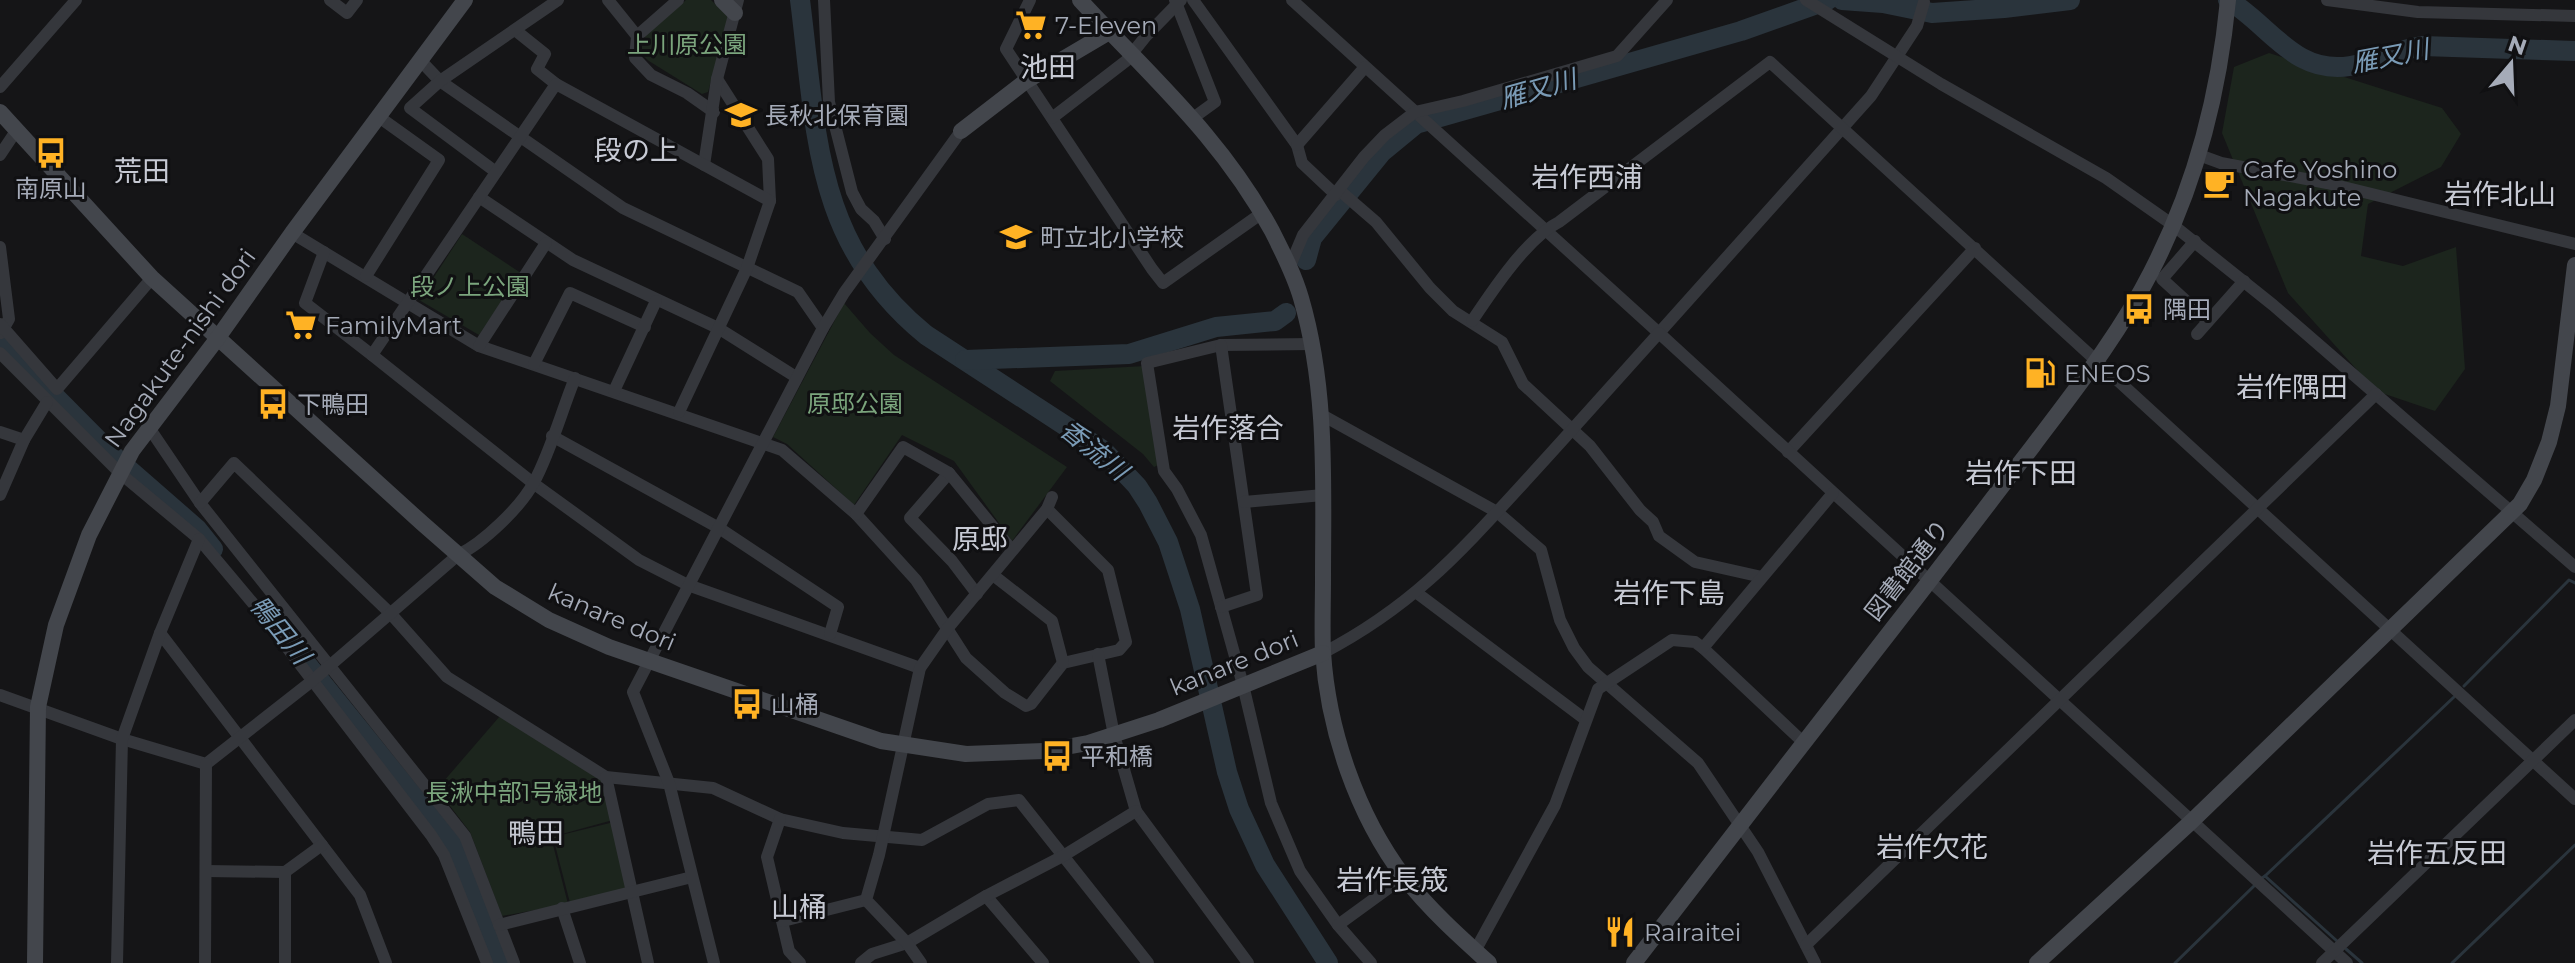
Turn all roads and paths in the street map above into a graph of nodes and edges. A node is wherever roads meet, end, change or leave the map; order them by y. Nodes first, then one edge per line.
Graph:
1 (76, 0) edge
2 (330, 0) edge
3 (357, 0) edge
4 (465, 0) edge
5 (558, 0) edge
6 (608, 0) edge
7 (678, 0) edge
8 (722, 0) edge
9 (824, 0) edge
10 (1030, 0) edge
11 (1080, 0) edge
12 (1193, 0) edge
13 (1292, 0) edge
14 (1667, 0) edge
15 (2327, 0) edge
16 (1923, 1) edge
17 (1177, 2) edge
18 (1811, 3) edge
19 (736, 6) edge
20 (2227, 6) edge
21 (2575, 16) edge
22 (515, 30) junction
23 (1109, 32) junction
24 (637, 36) junction
25 (1132, 52) junction
26 (1898, 58) junction
27 (420, 60) junction
28 (1365, 67) junction
29 (717, 79) junction
30 (440, 81) junction
31 (1026, 81) junction
32 (556, 84) junction
33 (0, 87) edge
34 (0, 112) edge
35 (714, 112) junction
36 (1416, 112) junction
37 (379, 117) junction
38 (1052, 118) junction
39 (1193, 118) junction
40 (1843, 128) junction
41 (16, 131) junction
42 (961, 131) joint
43 (518, 137) junction
44 (1297, 145) junction
45 (0, 155) edge
46 (2199, 155) junction
47 (704, 165) junction
48 (496, 172) junction
49 (1339, 192) junction
50 (479, 197) junction
51 (770, 201) junction
52 (1262, 213) junction
53 (2173, 225) junction
54 (1544, 229) junction
55 (292, 233) junction
56 (2195, 241) junction
57 (546, 243) junction
58 (881, 243) junction
59 (2575, 244) edge
60 (0, 247) edge
61 (1975, 248) junction
62 (324, 252) junction
63 (2575, 265) edge
64 (1290, 266) junction
65 (747, 268) junction
66 (366, 276) junction
67 (152, 278) junction
68 (2244, 281) junction
69 (2572, 300) edge
70 (408, 301) junction
71 (656, 301) junction
72 (1472, 321) junction
73 (2208, 321) junction
74 (645, 327) junction
75 (718, 328) junction
76 (823, 328) junction
77 (1, 329) edge
78 (1659, 333) junction
79 (2197, 334) dead end
80 (217, 339) junction
81 (1312, 344) junction
82 (1221, 345) junction
83 (479, 346) junction
84 (0, 353) edge
85 (372, 355) junction
86 (2098, 360) junction
87 (534, 364) junction
88 (796, 377) junction
89 (575, 378) junction
90 (614, 391) junction
91 (2376, 394) junction
92 (47, 402) junction
93 (679, 412) junction
94 (1322, 415) junction
95 (150, 429) junction
96 (1573, 430) junction
97 (0, 432) edge
98 (552, 436) junction
99 (24, 440) junction
100 (764, 441) junction
101 (1788, 452) junction
102 (949, 473) junction
103 (121, 474) junction
104 (533, 483) junction
105 (1833, 493) junction
106 (0, 495) edge
107 (1323, 495) junction
108 (1244, 502) junction
109 (200, 503) junction
110 (2259, 510) junction
111 (1497, 512) junction
112 (2512, 512) junction
113 (856, 514) junction
114 (719, 528) junction
115 (199, 539) junction
116 (1012, 550) junction
117 (458, 555) junction
118 (2575, 567) edge
119 (993, 575) junction
120 (1762, 577) junction
121 (1929, 582) junction
122 (688, 585) junction
123 (1417, 593) junction
124 (977, 594) junction
125 (1221, 607) junction
126 (391, 614) junction
127 (948, 628) junction
128 (2390, 630) junction
129 (160, 633) junction
130 (830, 634) junction
131 (1703, 648) junction
132 (1323, 653) junction
133 (1098, 654) junction
134 (648, 661) junction
135 (1063, 663) junction
136 (330, 666) junction
137 (920, 668) junction
138 (312, 681) junction
139 (1605, 683) junction
140 (1239, 687) junction
141 (0, 695) edge
142 (2060, 701) junction
143 (38, 707) junction
144 (1586, 720) junction
145 (2575, 720) edge
146 (1114, 735) junction
147 (240, 737) junction
148 (122, 739) junction
149 (1803, 742) junction
150 (902, 745) junction
151 (2533, 759) junction
152 (206, 764) junction
153 (606, 777) junction
154 (669, 783) junction
155 (2575, 799) edge
156 (1136, 811) junction
157 (780, 819) junction
158 (2192, 821) junction
159 (1740, 827) junction
160 (883, 835) junction
161 (322, 845) junction
162 (1063, 856) junction
163 (206, 871) junction
164 (285, 872) junction
165 (692, 877) junction
166 (1404, 877) junction
167 (631, 891) junction
168 (986, 896) junction
169 (866, 900) junction
170 (562, 908) junction
171 (783, 921) junction
172 (499, 925) junction
173 (1338, 925) junction
174 (907, 943) junction
175 (1806, 945) junction
176 (1475, 951) junction
177 (2334, 951) junction
178 (35, 963) edge
179 (117, 963) edge
180 (205, 963) edge
181 (285, 963) edge
182 (386, 963) edge
183 (487, 963) edge
184 (514, 963) edge
185 (580, 963) edge
186 (648, 963) edge
187 (714, 963) edge
188 (800, 963) edge
189 (861, 963) edge
190 (921, 963) edge
191 (1043, 963) edge
192 (1148, 963) edge
193 (1248, 963) edge
194 (1371, 963) edge
195 (1489, 963) edge
196 (1634, 963) edge
197 (1815, 963) edge
198 (2037, 963) edge
199 (2322, 963) edge
200 (2347, 963) edge

1 - 33 street
2 - 3 street
4 - 27 street, Nagakute-nishi dori
5 - 22 street
6 - 24 street
7 - 24 street
8 - 19 street
9 - 58 street
10 - 31 street
11 - 23 street
12 - 44 street
13 - 28 street
14 - 36 street
15 - 21 street
16 - 26 street
17 - 25 street
17 - 39 street
18 - 26 street
19 - 29 street
20 - 46 street, 図書館通り
22 - 30 street
22 - 32 street
23 - 25 street
23 - 31 street
24 - 35 street
25 - 38 street
25 - 39 street
26 - 40 street
26 - 53 street
27 - 30 street
27 - 37 street, Nagakute-nishi dori
28 - 36 street
28 - 44 street
29 - 35 street
29 - 51 street
30 - 43 street
30 - 48 street
31 - 38 street
31 - 42 street
32 - 43 street
32 - 47 street
34 - 41 street, kanare dori
35 - 47 street
36 - 49 street
36 - 54 street
37 - 55 street, Nagakute-nishi dori
37 - 66 street
38 - 52 street
39 - 52 street
40 - 54 street
40 - 61 street
40 - 78 street
41 - 45 street
41 - 67 street, kanare dori
42 - 58 street
43 - 48 street
43 - 65 street
44 - 49 street
46 - 53 street, 図書館通り
46 - 59 street
47 - 51 street
48 - 50 street
49 - 64 street
49 - 72 street
50 - 57 street
50 - 70 street
51 - 65 street
52 - 64 street
53 - 56 street
53 - 86 street, 図書館通り
54 - 72 street
54 - 78 street
55 - 62 street
55 - 80 street, Nagakute-nishi dori
56 - 68 street
56 - 73 street
57 - 71 street
57 - 83 street
58 - 76 street
60 - 77 street
61 - 86 street
61 - 101 street
62 - 66 street
62 - 85 street
63 - 69 street
64 - 81 street
65 - 75 street
65 - 76 street
66 - 70 street
67 - 77 street
67 - 80 street, kanare dori
68 - 73 street
68 - 91 street
69 - 112 street
70 - 83 street
70 - 85 street
71 - 74 street
71 - 75 street
72 - 96 street
73 - 79 street
74 - 87 street
74 - 90 street
75 - 88 street
75 - 93 street
76 - 88 street
78 - 96 street
78 - 101 street
80 - 95 street, Nagakute-nishi dori
80 - 117 street, kanare dori
81 - 82 street
81 - 94 street
82 - 108 street
82 - 125 street
83 - 87 street
84 - 92 street
85 - 104 street
86 - 110 street
86 - 121 street, 図書館通り
87 - 89 street
88 - 100 street
89 - 90 street
89 - 98 street
90 - 93 street
91 - 110 street
91 - 112 street
92 - 99 street
92 - 103 street
93 - 100 street
94 - 107 street
94 - 111 street
95 - 103 street, Nagakute-nishi dori
95 - 109 street
96 - 111 street
96 - 120 street
97 - 99 street
98 - 104 street
98 - 114 street
99 - 106 street
100 - 113 street
100 - 114 street
101 - 105 street
102 - 113 street
102 - 116 street
102 - 124 street
103 - 115 street
103 - 143 street, Nagakute-nishi dori
104 - 117 street
104 - 122 street
105 - 120 street
105 - 121 street
107 - 108 street
107 - 132 street
108 - 125 street
109 - 126 street
109 - 136 street
110 - 128 street
110 - 142 street
111 - 123 street
111 - 139 street
112 - 118 street
112 - 128 street
113 - 127 street
114 - 122 street
114 - 130 street
115 - 129 street
115 - 138 street
116 - 119 street
116 - 133 street
117 - 126 street
117 - 134 street, kanare dori
119 - 124 street
119 - 135 street
120 - 131 street
121 - 142 street
121 - 149 street, 図書館通り
122 - 130 street
122 - 134 street
123 - 132 street
123 - 144 street
124 - 127 street
125 - 140 street
126 - 136 street
126 - 153 street
127 - 135 street
127 - 137 street
128 - 151 street
128 - 158 street
129 - 147 street
129 - 148 street
130 - 137 street
131 - 139 street
131 - 149 street
132 - 140 street, kanare dori
132 - 166 street
133 - 135 street
133 - 146 street
134 - 150 street, kanare dori
134 - 154 street
136 - 138 street
136 - 172 street
137 - 150 street
138 - 147 street
138 - 183 street
139 - 144 street
139 - 159 street
140 - 146 street, kanare dori
140 - 173 street
141 - 143 street
142 - 158 street
142 - 175 street
143 - 148 street
143 - 178 street, Nagakute-nishi dori
144 - 176 street
145 - 151 street
146 - 150 street, kanare dori
146 - 156 street
147 - 152 street
147 - 161 street
148 - 152 street
148 - 179 street
149 - 159 street, 図書館通り
150 - 160 street
151 - 155 street
151 - 177 street
152 - 163 street
153 - 154 street
153 - 167 street
154 - 157 street
154 - 165 street
156 - 162 street
156 - 193 street
157 - 160 street
157 - 171 street
158 - 177 street
158 - 198 street
159 - 175 street
159 - 196 street, 図書館通り
160 - 162 street
160 - 169 street
161 - 164 street
161 - 182 street
162 - 168 street
162 - 192 street
163 - 164 street
163 - 180 street
164 - 181 street
165 - 167 street
165 - 187 street
166 - 173 street
166 - 176 street
167 - 170 street
167 - 186 street
168 - 174 street
168 - 191 street
169 - 171 street
169 - 174 street
170 - 172 street
170 - 185 street
171 - 188 street
172 - 184 street
173 - 194 street
174 - 189 street
174 - 190 street
175 - 197 street
176 - 195 street
177 - 199 street
177 - 200 street

